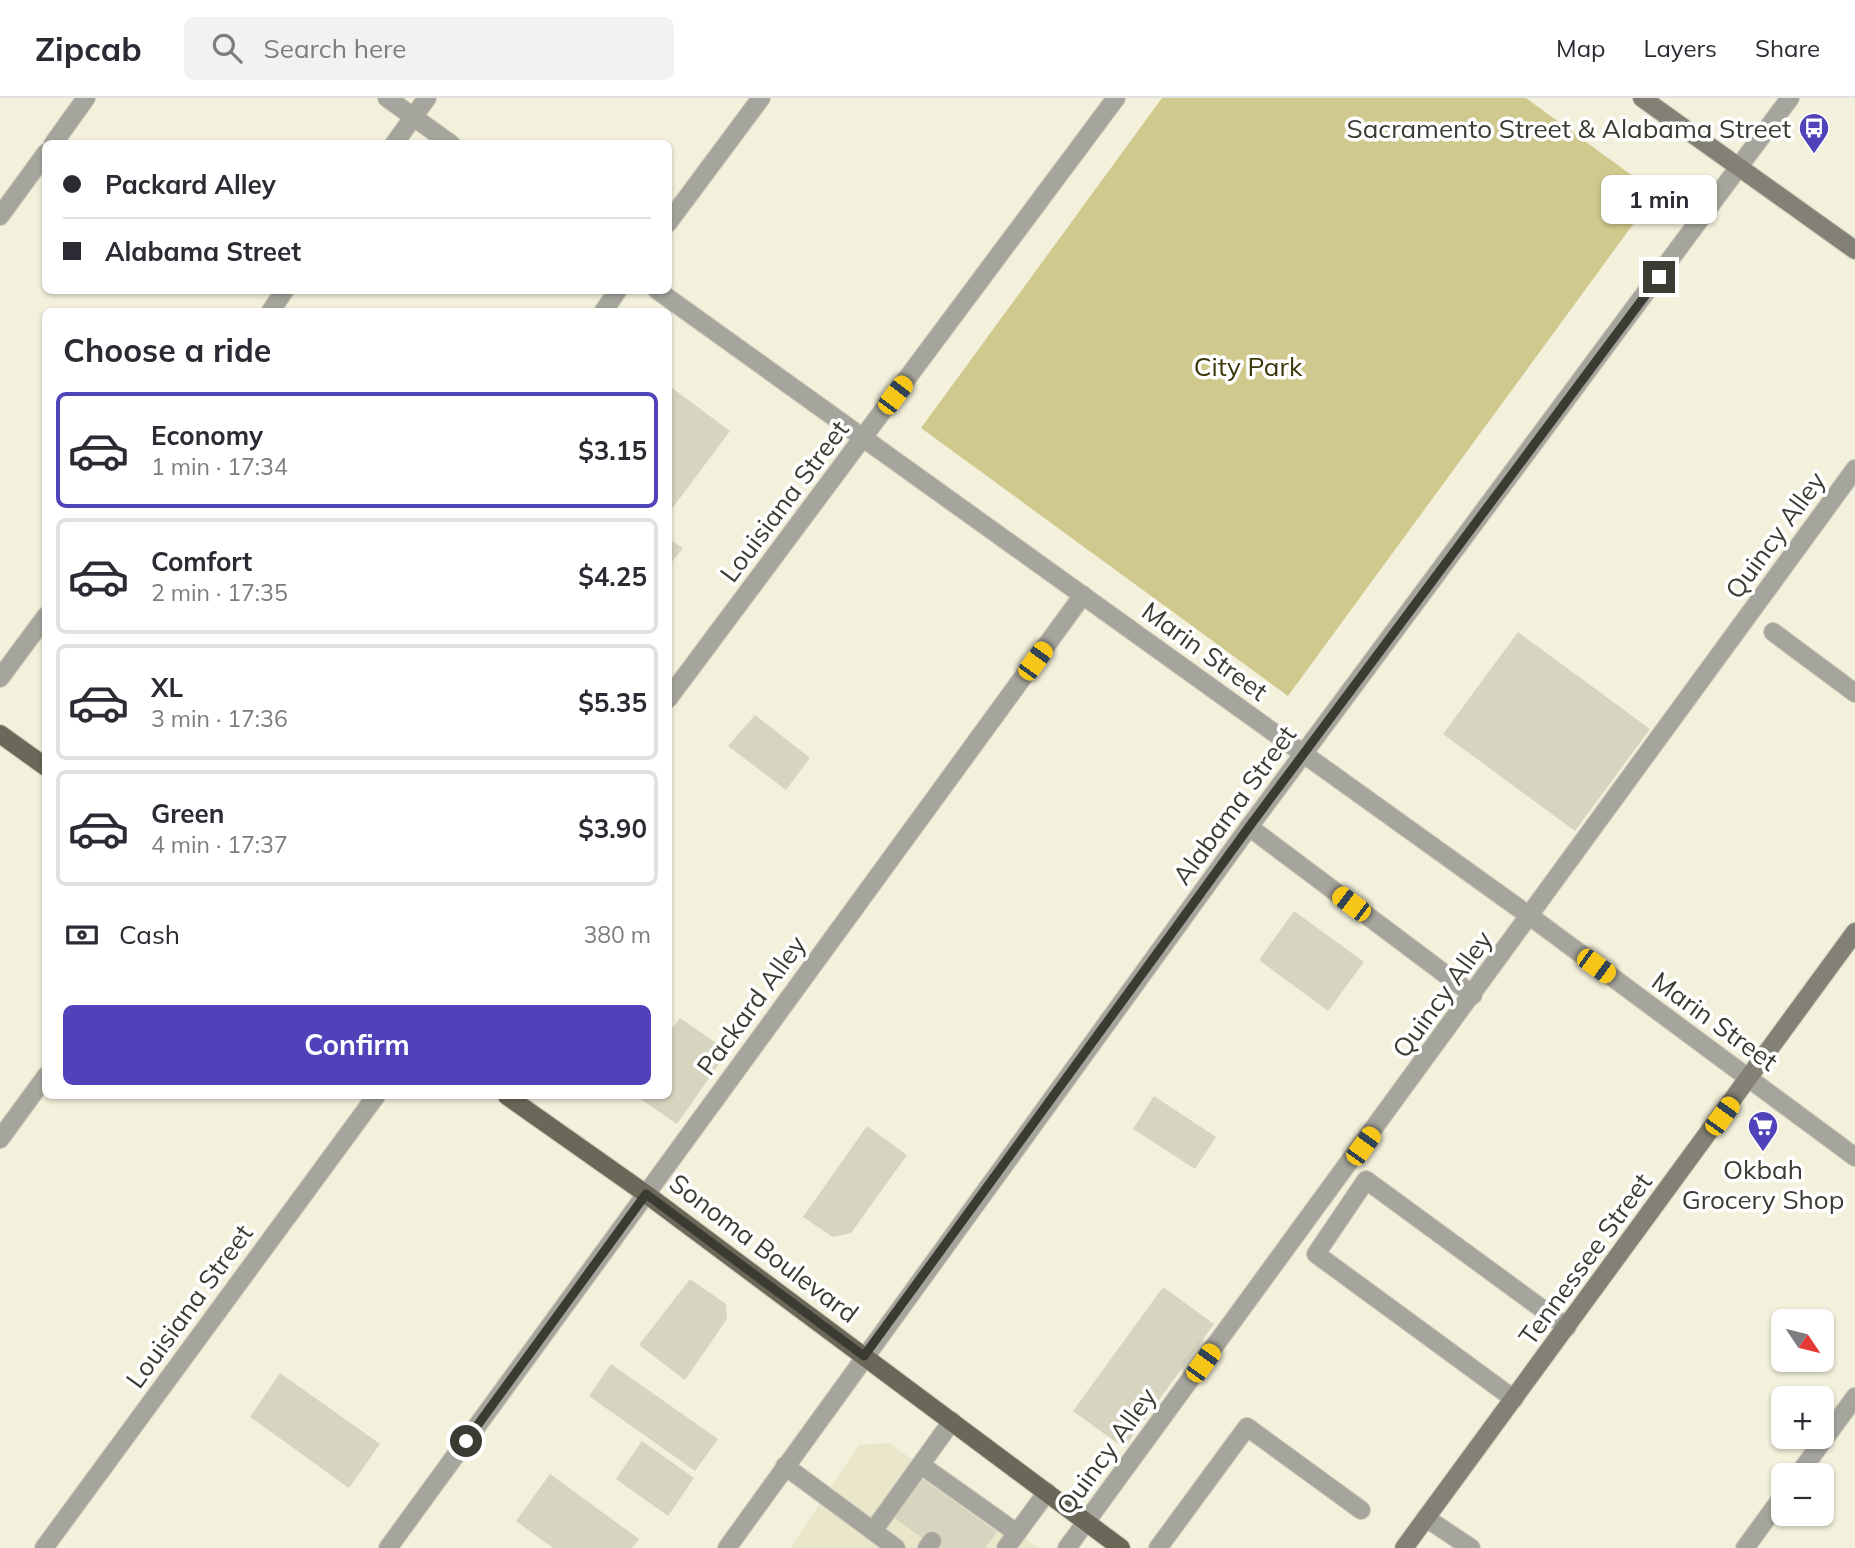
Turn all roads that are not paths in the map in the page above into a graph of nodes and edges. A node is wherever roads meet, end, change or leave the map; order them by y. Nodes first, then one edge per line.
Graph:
1 (86, 98) edge
2 (387, 98) edge
3 (427, 98) edge
4 (761, 98) edge
5 (1116, 98) edge
6 (1642, 98) edge
7 (1790, 98) edge
8 (414, 117) junction
9 (56, 140) edge
10 (397, 140) edge
11 (446, 140) edge
12 (42, 158) edge
13 (1740, 169) junction
14 (0, 216) edge
15 (672, 218) edge
16 (1855, 250) edge
17 (663, 294) edge
18 (863, 438) junction
19 (1855, 469) edge
20 (1083, 595) junction
21 (42, 621) edge
22 (1773, 632) dead end
23 (0, 678) edge
24 (1855, 693) edge
25 (672, 694) edge
26 (0, 734) edge
27 (1304, 754) junction
28 (42, 764) edge
29 (1249, 827) junction
30 (1531, 917) junction
31 (1855, 932) edge
32 (1474, 995) junction
33 (1749, 1079) junction
34 (42, 1081) edge
35 (374, 1099) edge
36 (511, 1099) edge
37 (0, 1139) edge
38 (1855, 1157) edge
39 (1347, 1168) junction
40 (1366, 1180) junction
41 (646, 1194) junction
42 (1292, 1242) junction
43 (1316, 1254) junction
44 (1567, 1327) junction
45 (864, 1356) junction
46 (1855, 1397) edge
47 (1514, 1399) junction
48 (952, 1421) junction
49 (1807, 1463) edge
50 (921, 1465) junction
51 (785, 1466) junction
52 (1047, 1492) junction
53 (1361, 1510) dead end
54 (1771, 1512) edge
55 (1426, 1518) junction
56 (1086, 1522) junction
57 (873, 1531) junction
58 (1011, 1541) edge
59 (44, 1548) edge
60 (388, 1548) edge
61 (727, 1548) edge
62 (896, 1548) edge
63 (1068, 1548) edge
64 (1121, 1548) edge
65 (1158, 1548) edge
66 (1404, 1548) edge
67 (1471, 1548) edge
68 (1745, 1548) edge

1 - 9 street
2 - 8 street
3 - 8 street
4 - 15 street
5 - 18 street, Louisiana Street
6 - 13 main road
7 - 13 street, Alabama Street
8 - 10 street
8 - 11 street
12 - 14 street
13 - 16 main road
13 - 27 street, Alabama Street
17 - 18 street, Marin Street
18 - 20 street, Marin Street
18 - 25 street, Louisiana Street
19 - 30 street, Quincy Alley
20 - 27 street, Marin Street
20 - 41 street, Packard Alley
21 - 23 street
22 - 24 street
26 - 28 main road
27 - 29 street, Alabama Street
27 - 30 street, Marin Street
29 - 32 street
29 - 45 street, Alabama Street
30 - 32 street, Quincy Alley
30 - 33 street, Marin Street
31 - 33 main road, Tennessee Street
32 - 39 street, Quincy Alley
33 - 38 street, Marin Street
33 - 44 main road, Tennessee Street
34 - 37 street
35 - 59 street, Louisiana Street
36 - 41 main road, Sonoma Boulevard
39 - 40 street
39 - 42 street, Quincy Alley
40 - 43 street
40 - 44 street
41 - 45 main road, Sonoma Boulevard
41 - 60 street, Packard Alley
42 - 43 street
42 - 56 street, Quincy Alley
43 - 47 street
44 - 47 main road, Tennessee Street
45 - 48 main road, Sonoma Boulevard
45 - 51 street, Alabama Street
46 - 49 street
47 - 55 main road, Tennessee Street
48 - 50 street
48 - 52 main road, Sonoma Boulevard
50 - 57 street
50 - 58 street
51 - 57 street
51 - 61 street, Alabama Street
52 - 56 main road, Sonoma Boulevard
52 - 58 street
53 - 65 street
54 - 68 street
55 - 66 main road, Tennessee Street
55 - 67 street
56 - 63 street, Quincy Alley
56 - 64 main road, Sonoma Boulevard
57 - 62 street

